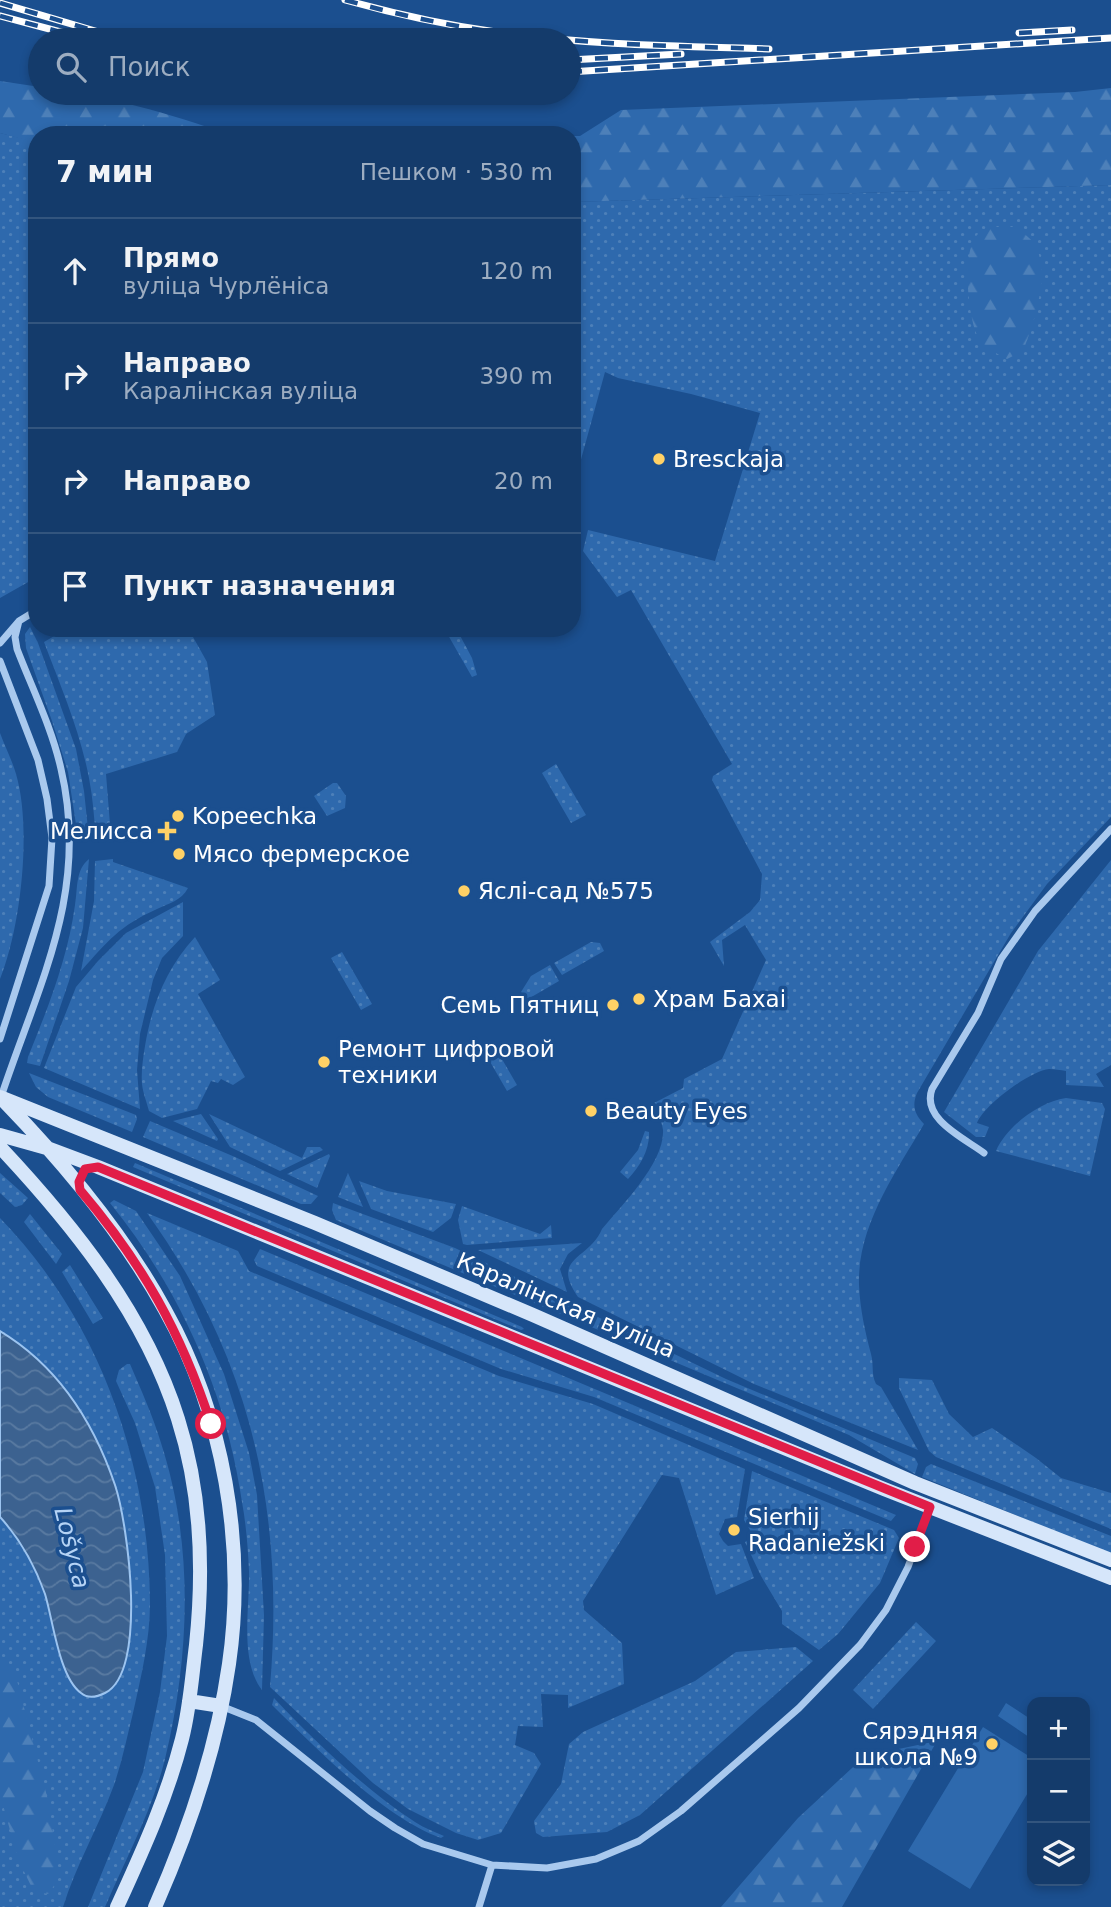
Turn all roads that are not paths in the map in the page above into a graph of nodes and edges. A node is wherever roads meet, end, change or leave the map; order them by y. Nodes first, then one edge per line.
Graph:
1 (28, 616) edge
2 (19, 621) junction
3 (0, 643) edge
4 (0, 661) edge
5 (1111, 829) edge
6 (0, 1039) edge
7 (0, 1098) edge
8 (0, 1135) edge
9 (0, 1147) edge
10 (50, 1149) junction
11 (984, 1153) dead end
12 (98, 1167) junction
13 (80, 1190) junction
14 (609, 1348) junction
15 (600, 1373) junction
16 (935, 1491) junction
17 (930, 1507) junction
18 (1111, 1560) edge
19 (1111, 1578) edge
20 (190, 1700) junction
21 (221, 1706) junction
22 (492, 1865) junction
23 (117, 1907) edge
24 (155, 1907) edge
25 (479, 1907) edge

1 - 2 street
2 - 3 street
2 - 7 street
4 - 6 street
5 - 11 street
7 - 10 main road
7 - 14 main road, Каралінская вуліца
8 - 10 main road
9 - 20 main road
10 - 12 main road
10 - 13 main road
12 - 13 main road
12 - 15 main road
13 - 21 main road
14 - 15 main road
14 - 16 main road, Каралінская вуліца
15 - 17 main road
16 - 17 main road
16 - 18 main road, Каралінская вуліца
17 - 19 main road
17 - 22 street
20 - 21 main road
20 - 23 main road
21 - 22 street
21 - 24 main road
22 - 25 street

